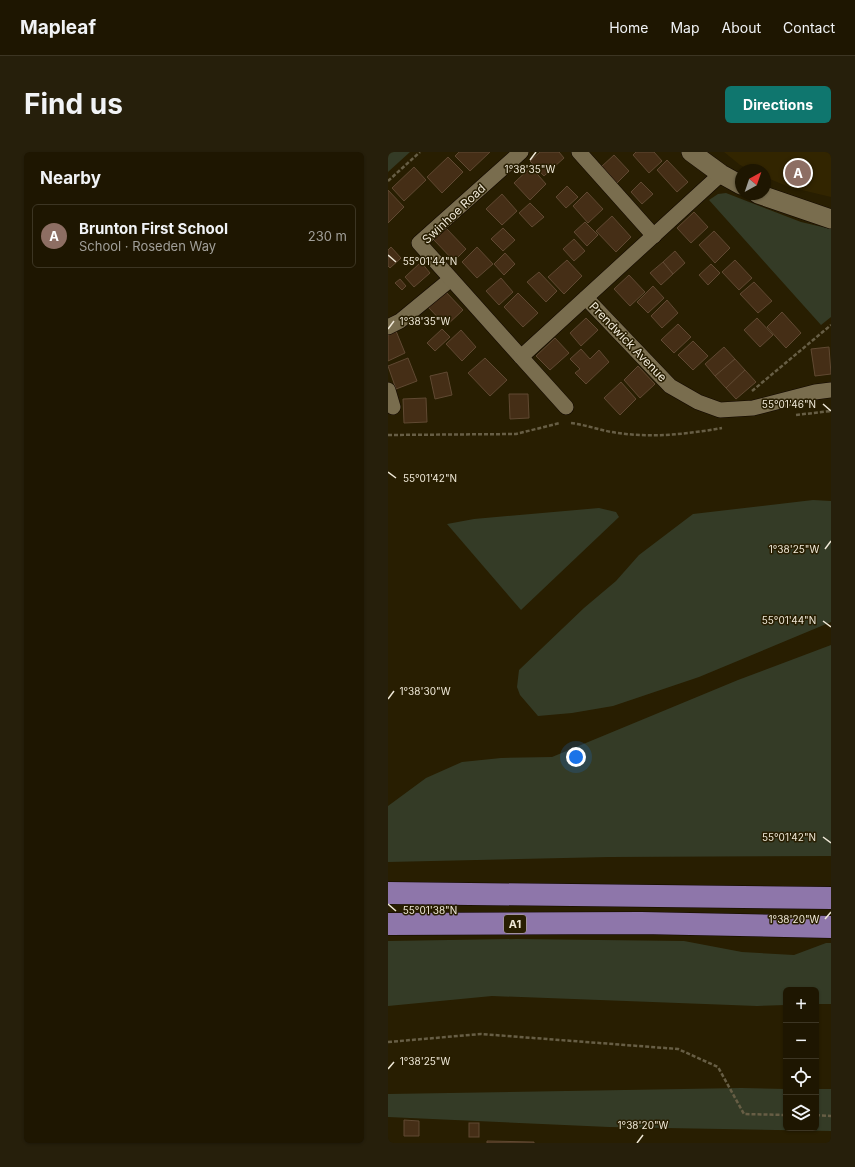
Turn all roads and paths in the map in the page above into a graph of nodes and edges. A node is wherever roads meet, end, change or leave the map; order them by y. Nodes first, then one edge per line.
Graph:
1 (420, 152) edge
2 (521, 152) edge
3 (579, 152) edge
4 (691, 152) edge
5 (721, 174) junction
6 (388, 181) edge
7 (735, 182) edge
8 (771, 198) edge
9 (831, 219) edge
10 (654, 236) junction
11 (451, 279) junction
12 (586, 298) junction
13 (831, 325) edge
14 (388, 327) edge
15 (521, 357) junction
16 (388, 390) edge
17 (831, 390) edge
18 (393, 407) dead end
19 (566, 407) dead end
20 (740, 409) junction
21 (831, 411) edge
22 (794, 416) dead end
23 (562, 422) dead end
24 (569, 423) dead end
25 (728, 426) dead end
26 (388, 435) edge
27 (388, 893) edge
28 (831, 898) edge
29 (388, 924) edge
30 (831, 927) edge
31 (388, 1042) edge
32 (783, 1115) edge
33 (819, 1115) edge
34 (831, 1116) edge

1 - 6 path
2 - 11 street, Swinhoe Road
3 - 10 street
4 - 5 street
5 - 7 street
5 - 10 street
8 - 9 street
10 - 12 street
11 - 14 street
11 - 15 street, Swinhoe Road
12 - 15 street
12 - 20 street, Prendwick Avenue
13 - 20 path
15 - 19 street, Swinhoe Road
16 - 18 street
17 - 20 street, Prendwick Avenue
21 - 22 path
23 - 26 path
24 - 25 path
27 - 28 highway
29 - 30 highway, A1
31 - 32 path
33 - 34 path

